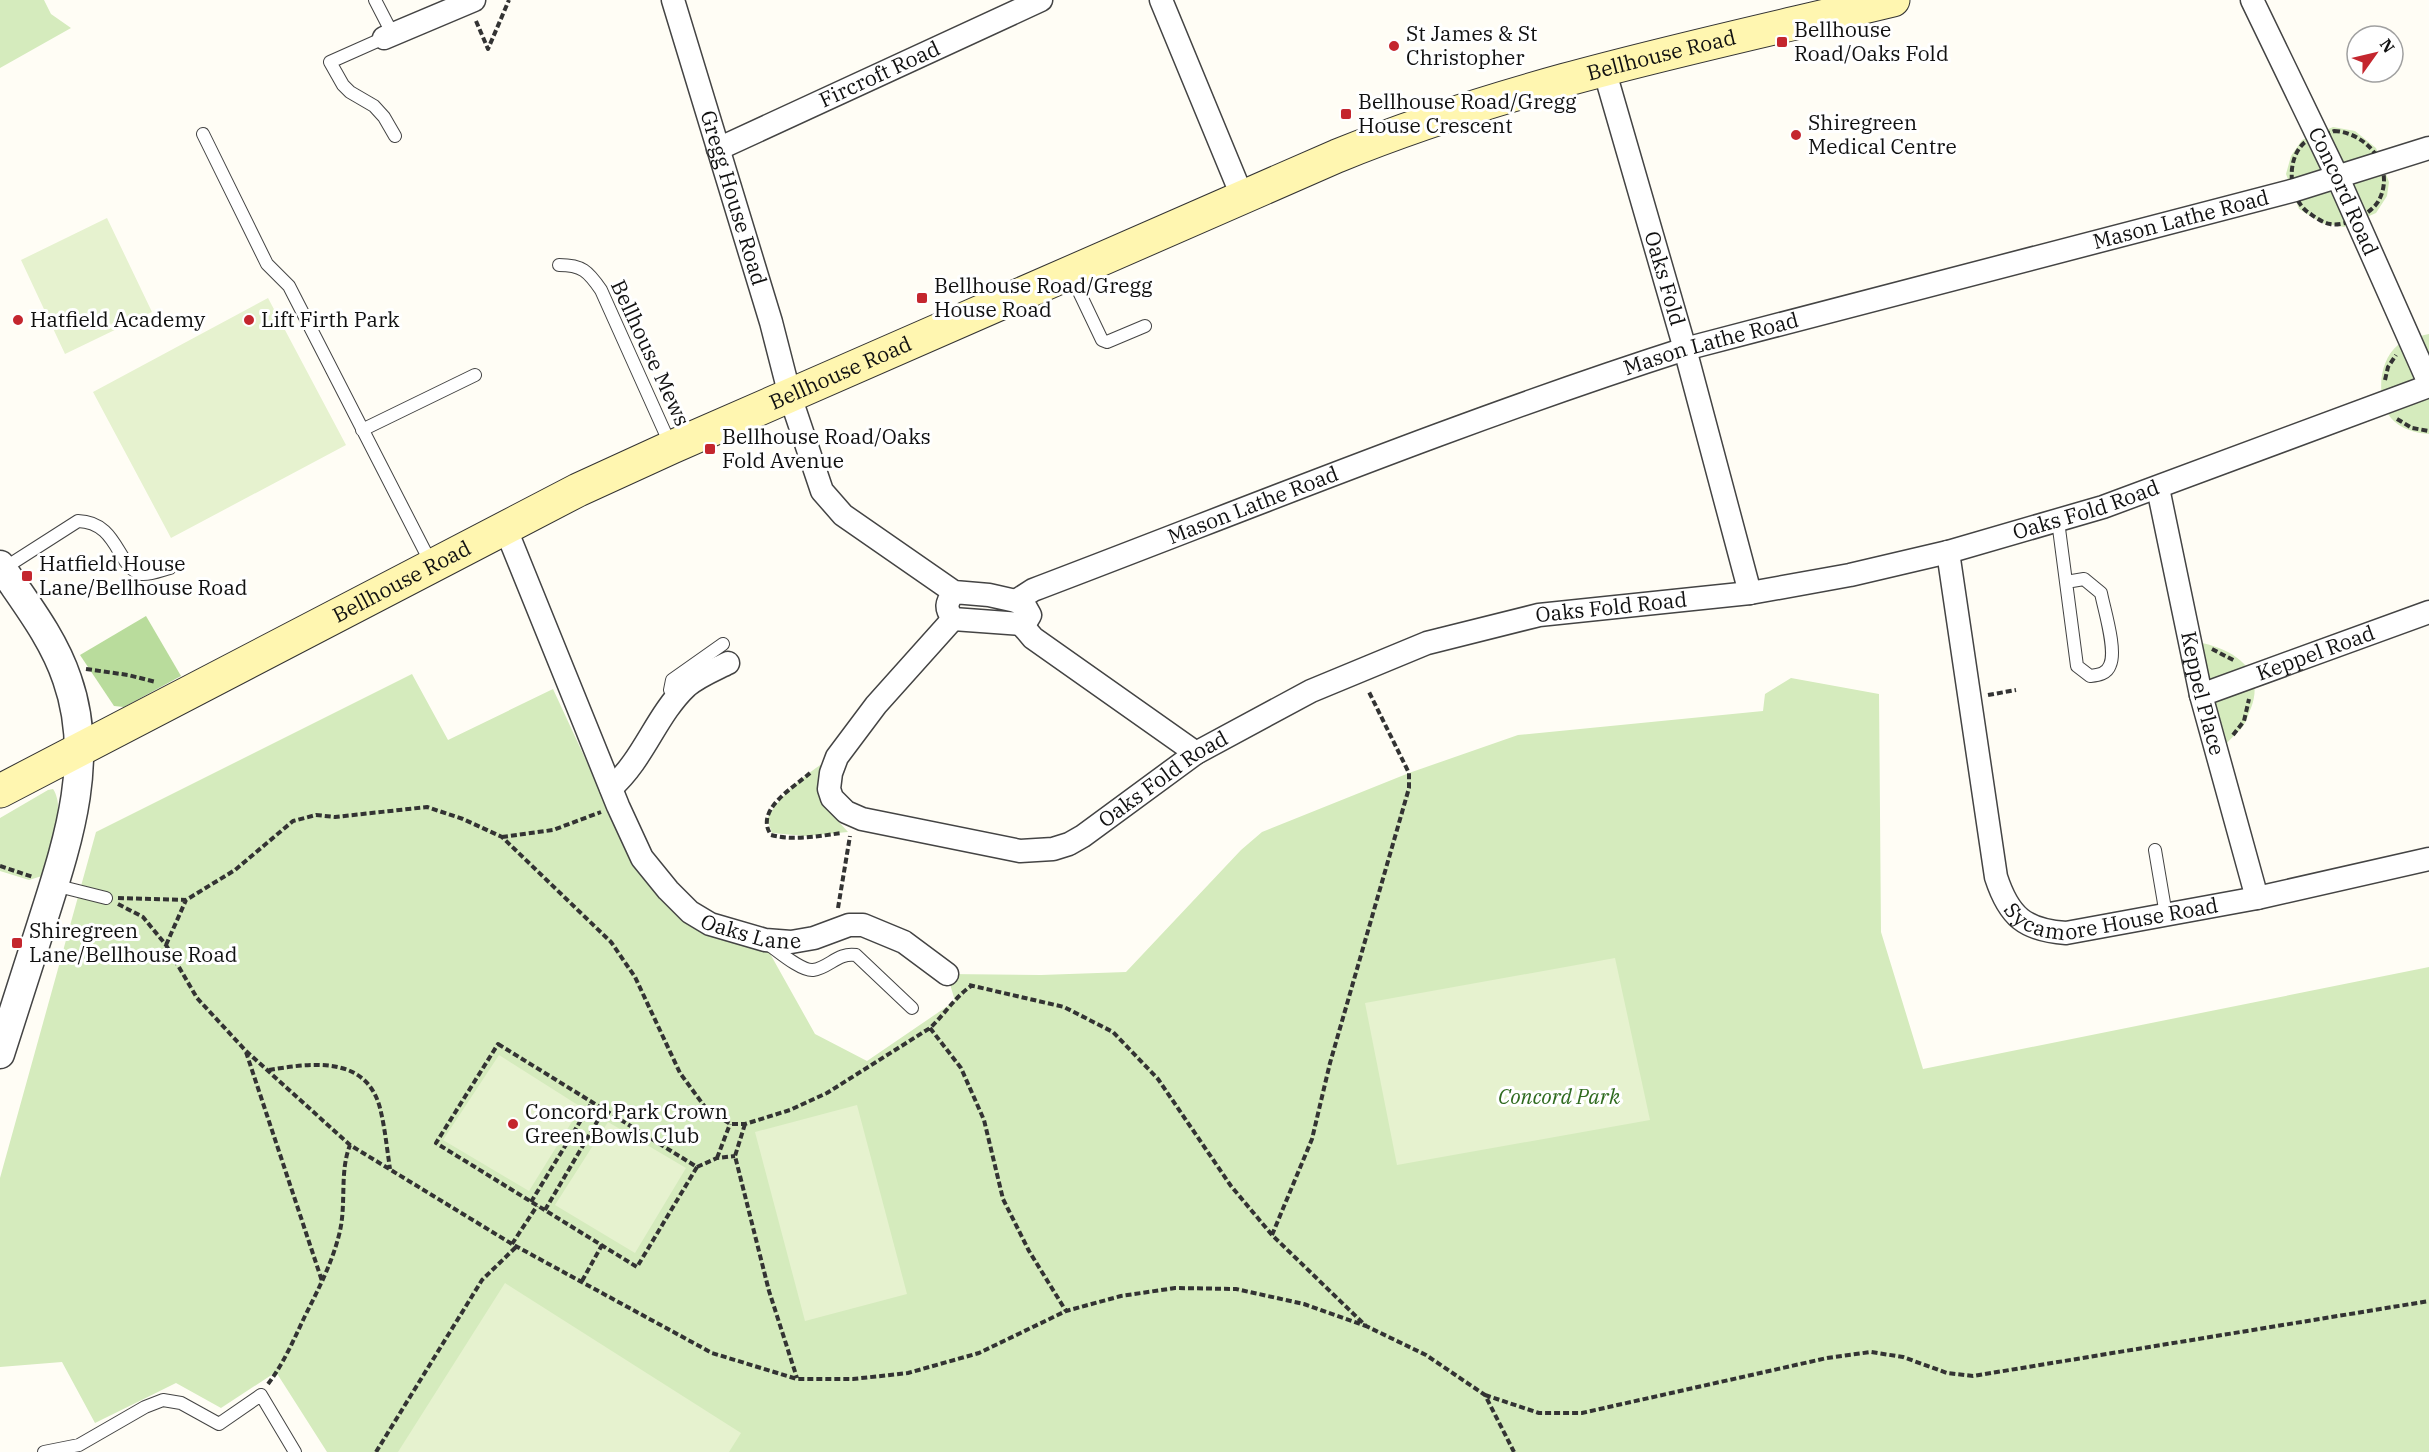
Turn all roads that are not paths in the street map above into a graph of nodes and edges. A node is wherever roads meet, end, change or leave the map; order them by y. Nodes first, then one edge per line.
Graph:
1 (375, 0) edge
2 (673, 0) edge
3 (1041, 0) edge
4 (1161, 0) edge
5 (1893, 0) edge
6 (2252, 0) edge
7 (471, 1) edge
8 (388, 35) junction
9 (1604, 69) junction
10 (203, 134) dead end
11 (395, 136) dead end
12 (2429, 148) edge
13 (718, 149) junction
14 (2338, 178) junction
15 (1242, 196) junction
16 (559, 265) dead end
17 (1070, 272) junction
18 (1145, 326) dead end
19 (1684, 349) junction
20 (475, 375) dead end
21 (2429, 384) edge
22 (790, 396) junction
23 (362, 430) junction
24 (672, 447) junction
25 (2157, 488) junction
26 (2058, 521) junction
27 (505, 527) junction
28 (1948, 552) junction
29 (432, 565) junction
30 (170, 568) dead end
31 (2, 571) edge
32 (2066, 582) junction
33 (954, 592) junction
34 (1750, 593) junction
35 (1016, 601) junction
36 (2429, 612) edge
37 (953, 619) junction
38 (1021, 624) junction
39 (726, 654) dead end
40 (2201, 695) junction
41 (80, 749) junction
42 (1196, 753) junction
43 (0, 791) edge
44 (615, 797) junction
45 (2155, 850) dead end
46 (2429, 859) edge
47 (54, 885) junction
48 (106, 898) road end
49 (2257, 898) junction
50 (2166, 915) junction
51 (761, 939) junction
52 (947, 974) road end
53 (912, 1008) dead end
54 (0, 1054) edge
55 (80, 1448) edge
56 (44, 1452) edge
57 (295, 1452) edge

1 - 8 lane
2 - 13 street, Gregg House Road
3 - 13 street, Fircroft Road
4 - 15 street
5 - 9 main road, Bellhouse Road
6 - 14 street, Concord Road
7 - 8 street
8 - 11 lane
9 - 15 main road, Bellhouse Road
9 - 19 street, Oaks Fold
10 - 23 lane
12 - 14 street, Mason Lathe Road
13 - 22 street, Gregg House Road
14 - 19 street, Mason Lathe Road
14 - 21 street, Concord Road
15 - 17 main road, Bellhouse Road
16 - 24 lane, Bellhouse Mews
17 - 18 lane
17 - 22 main road, Bellhouse Road
19 - 34 street, Oaks Fold
19 - 35 street, Mason Lathe Road
20 - 23 lane
21 - 25 street, Oaks Fold Road
22 - 24 main road, Bellhouse Road
22 - 33 street, Gregg House Road
23 - 29 lane
24 - 27 main road, Bellhouse Road
25 - 26 street, Oaks Fold Road
25 - 40 street, Keppel Place
26 - 28 street, Oaks Fold Road
26 - 32 lane
27 - 29 main road, Bellhouse Road
27 - 44 street, Oaks Lane
28 - 34 street, Oaks Fold Road
28 - 50 street, Sycamore House Road
29 - 41 main road, Bellhouse Road
30 - 31 lane
31 - 41 street
32 - 32 lane
33 - 35 street
33 - 37 street
34 - 42 street, Oaks Fold Road
35 - 38 street
36 - 40 street, Keppel Road
37 - 38 street
37 - 42 street, Oaks Fold Road
38 - 42 street
39 - 44 street
40 - 49 street, Keppel Place
41 - 43 main road, Bellhouse Road
41 - 47 street
44 - 51 street, Oaks Lane
45 - 50 lane
46 - 49 street, Sycamore House Road
47 - 48 lane
47 - 54 street
49 - 50 street, Sycamore House Road
51 - 52 street, Oaks Lane
51 - 53 lane
55 - 56 lane
55 - 57 lane

